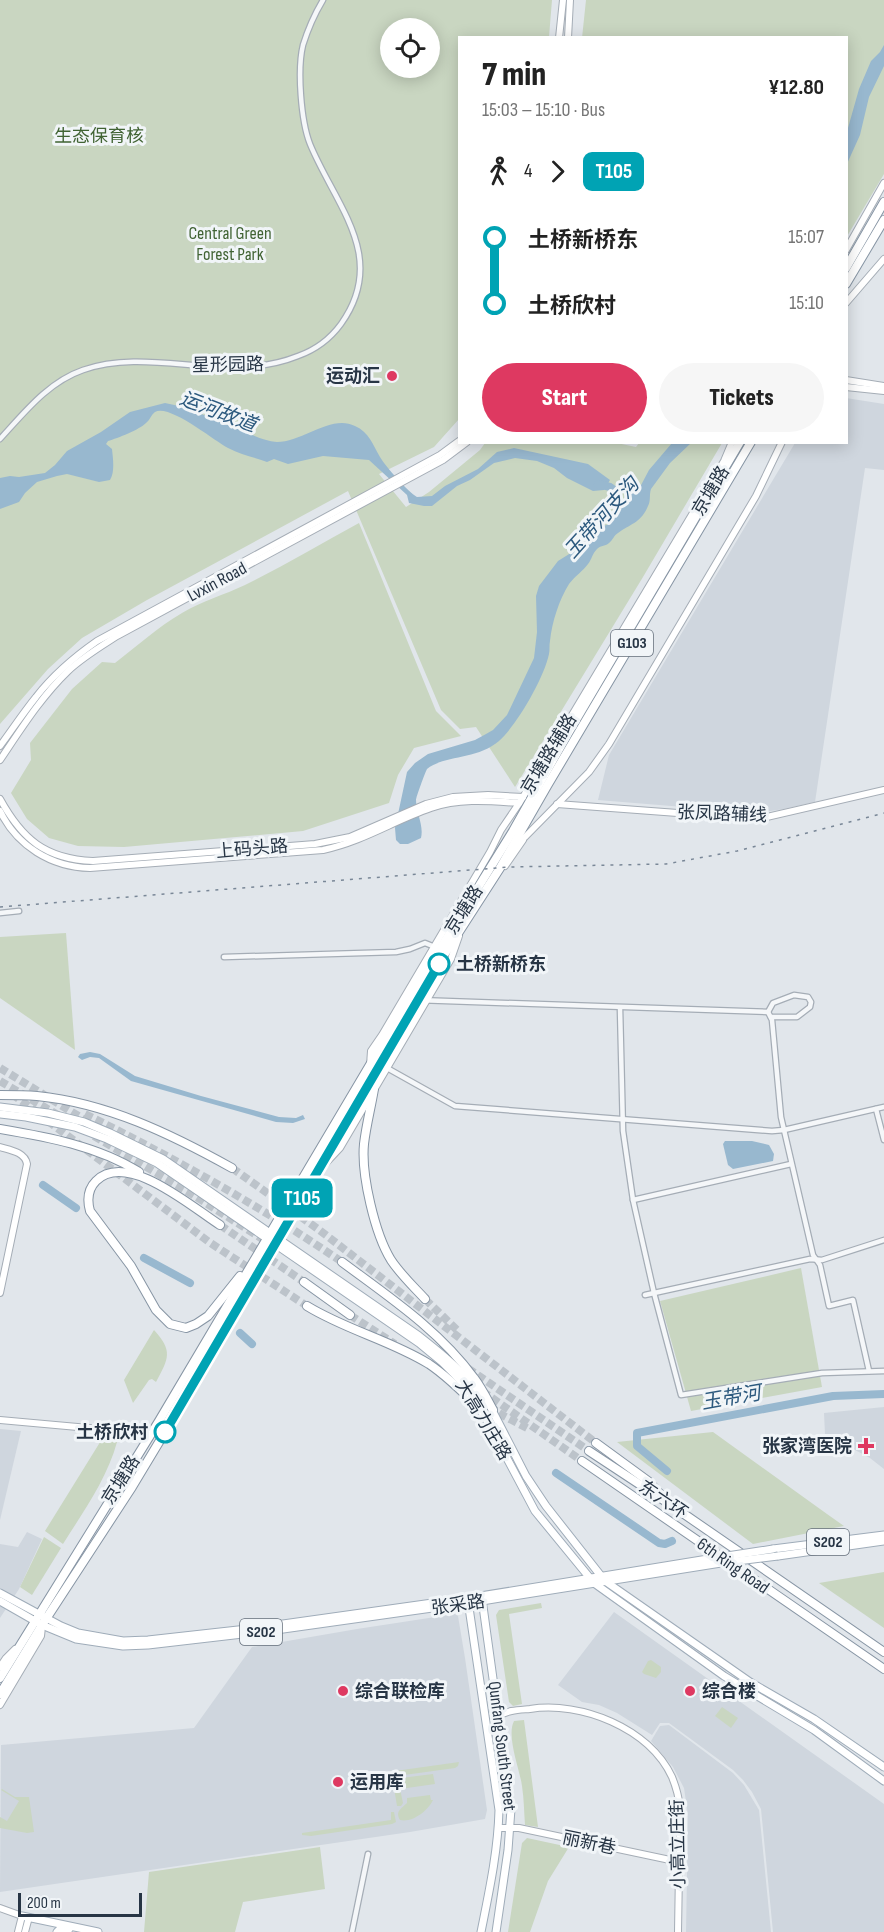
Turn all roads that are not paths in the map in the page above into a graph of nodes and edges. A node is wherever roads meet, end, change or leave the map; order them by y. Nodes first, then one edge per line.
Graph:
1 (323, 0) edge
2 (563, 0) edge
3 (570, 0) edge
4 (560, 36) edge
5 (568, 36) edge
6 (884, 183) edge
7 (884, 202) edge
8 (884, 220) edge
9 (848, 246) edge
10 (884, 259) edge
11 (848, 265) edge
12 (848, 281) edge
13 (848, 301) edge
14 (848, 380) edge
15 (884, 386) edge
16 (848, 387) edge
17 (884, 391) edge
18 (0, 439) edge
19 (458, 442) edge
20 (464, 444) edge
21 (731, 444) edge
22 (739, 444) edge
23 (750, 444) edge
24 (781, 444) edge
25 (0, 746) edge
26 (0, 760) edge
27 (884, 790) edge
28 (0, 799) edge
29 (521, 800) junction
30 (557, 804) junction
31 (0, 811) edge
32 (525, 837) junction
33 (514, 844) junction
34 (247, 853) junction
35 (496, 875) junction
36 (19, 911) dead end
37 (0, 913) edge
38 (438, 948) junction
39 (224, 957) dead end
40 (418, 1000) junction
41 (620, 1008) junction
42 (770, 1014) junction
43 (400, 1030) junction
44 (397, 1051) junction
45 (370, 1066) junction
46 (387, 1068) junction
47 (374, 1089) junction
48 (0, 1095) edge
49 (0, 1107) edge
50 (884, 1107) edge
51 (876, 1109) junction
52 (0, 1114) edge
53 (623, 1119) junction
54 (0, 1129) edge
55 (784, 1130) junction
56 (884, 1140) edge
57 (0, 1147) edge
58 (791, 1164) junction
59 (232, 1168) tunnel mouth
60 (316, 1174) junction
61 (158, 1184) junction
62 (633, 1200) junction
63 (220, 1225) tunnel mouth
64 (272, 1239) junction
65 (884, 1240) edge
66 (257, 1255) junction
67 (816, 1259) junction
68 (342, 1262) tunnel mouth
69 (2, 1273) edge
70 (304, 1282) tunnel mouth
71 (0, 1293) edge
72 (654, 1293) junction
73 (645, 1295) dead end
74 (425, 1299) tunnel mouth
75 (307, 1306) tunnel mouth
76 (351, 1315) tunnel mouth
77 (869, 1371) junction
78 (884, 1371) edge
79 (478, 1407) junction
80 (492, 1410) junction
81 (0, 1420) edge
82 (148, 1438) junction
83 (596, 1443) tunnel mouth
84 (589, 1451) tunnel mouth
85 (582, 1461) tunnel mouth
86 (671, 1505) junction
87 (884, 1535) edge
88 (884, 1541) edge
89 (775, 1552) junction
90 (603, 1579) junction
91 (592, 1581) junction
92 (0, 1593) edge
93 (627, 1596) junction
94 (482, 1599) junction
95 (0, 1601) edge
96 (468, 1601) junction
97 (622, 1604) junction
98 (40, 1619) junction
99 (21, 1643) junction
100 (884, 1652) edge
101 (0, 1667) edge
102 (884, 1669) edge
103 (0, 1678) edge
104 (0, 1694) edge
105 (0, 1705) edge
106 (499, 1716) junction
107 (884, 1767) edge
108 (884, 1781) edge
109 (499, 1828) junction
110 (511, 1828) junction
111 (368, 1854) dead end
112 (680, 1860) junction
113 (0, 1908) edge
114 (26, 1916) junction
115 (81, 1928) junction
116 (18, 1932) edge
117 (25, 1932) edge
118 (57, 1932) edge
119 (98, 1932) edge
120 (352, 1932) edge
121 (481, 1932) edge
122 (496, 1932) edge
123 (678, 1932) edge

1 - 18 street, 星形园路
2 - 4 street
3 - 5 street
6 - 9 street
7 - 11 highway
8 - 12 highway
10 - 13 street
14 - 15 street
16 - 17 street
19 - 25 street, Lvxin Road
20 - 26 street, Lvxin Road
21 - 29 street, 京塘路辅路
22 - 38 highway, 京塘路 / G103
23 - 33 highway, 京塘路 / G103
24 - 30 street, 京塘路辅路
27 - 30 street, 张凤路辅线
28 - 34 street, 上码头路
29 - 34 street, 上码头路
29 - 38 street, 京塘路辅路
30 - 32 street, 京塘路辅路
31 - 34 street, 上码头路
32 - 33 street, 京塘路辅路
32 - 35 street, 京塘路辅路
33 - 35 highway, 京塘路 / G103
35 - 40 highway, 京塘路 / G103
36 - 37 street
38 - 39 street
38 - 40 highway, 京塘路 / G103
38 - 45 street, 京塘路辅路
40 - 41 street
40 - 43 highway, 京塘路 / G103
40 - 44 street
40 - 45 highway, 京塘路 / G103
41 - 42 street
41 - 53 street
42 - 42 street
42 - 55 street
43 - 44 highway
43 - 60 highway, 京塘路 / G103
44 - 46 street
45 - 64 highway, 京塘路 / G103
46 - 47 street
46 - 53 street
47 - 60 street
47 - 74 highway
48 - 59 highway
49 - 64 main road, 大高力庄路
50 - 51 street
51 - 55 street
51 - 56 street
52 - 64 main road, 大高力庄路
53 - 55 street
53 - 62 street
54 - 61 highway
55 - 58 street
57 - 69 street
58 - 62 street
58 - 67 street
60 - 64 highway, 京塘路 / G103
61 - 63 highway
61 - 66 highway
62 - 72 street
64 - 66 highway, 京塘路 / G103
64 - 79 main road, 大高力庄路
64 - 80 main road, 大高力庄路
64 - 98 highway, 京塘路 / G103
65 - 67 street
66 - 82 highway, 京塘路 / G103
67 - 72 street
67 - 77 street
68 - 80 highway
69 - 71 street
70 - 76 highway
72 - 73 street
72 - 77 street
75 - 79 highway
77 - 78 street
79 - 91 main road, 大高力庄路
80 - 90 main road, 大高力庄路
81 - 82 street
82 - 98 highway, 京塘路 / G103
83 - 86 highway
84 - 86 highway, 东六环
85 - 102 highway, 6th Ring Road
86 - 100 highway, 东六环
87 - 89 main road, 张采路 / S202
88 - 89 main road, 张采路 / S202
89 - 90 main road, 张采路 / S202, bridge
89 - 90 main road, 张采路 / S202, bridge
90 - 91 main road, 张采路 / S202
90 - 93 main road, 大高力庄路
91 - 94 main road, 张采路 / S202
91 - 97 main road, 大高力庄路
92 - 98 main road, S202
93 - 97 main road
93 - 107 main road, 大高力庄路
94 - 96 main road, 张采路 / S202
94 - 106 main road, Qunfang South Street
95 - 98 main road, S202
96 - 98 main road, 张采路 / S202
96 - 109 main road, Qunfang South Street
97 - 108 main road, 大高力庄路
98 - 99 highway, G103
98 - 104 highway, G103
98 - 105 street
99 - 101 street
99 - 103 highway, G103
106 - 110 main road, Qunfang South Street
106 - 112 street, 小高立庄街
109 - 110 street, 丽新巷
109 - 121 main road, Qunfang South Street
110 - 112 street, 丽新巷
110 - 122 main road, Qunfang South Street
111 - 120 street
112 - 123 street, 小高立庄街
113 - 114 street
114 - 115 main road
114 - 116 street
114 - 117 street
115 - 118 main road
115 - 119 main road

